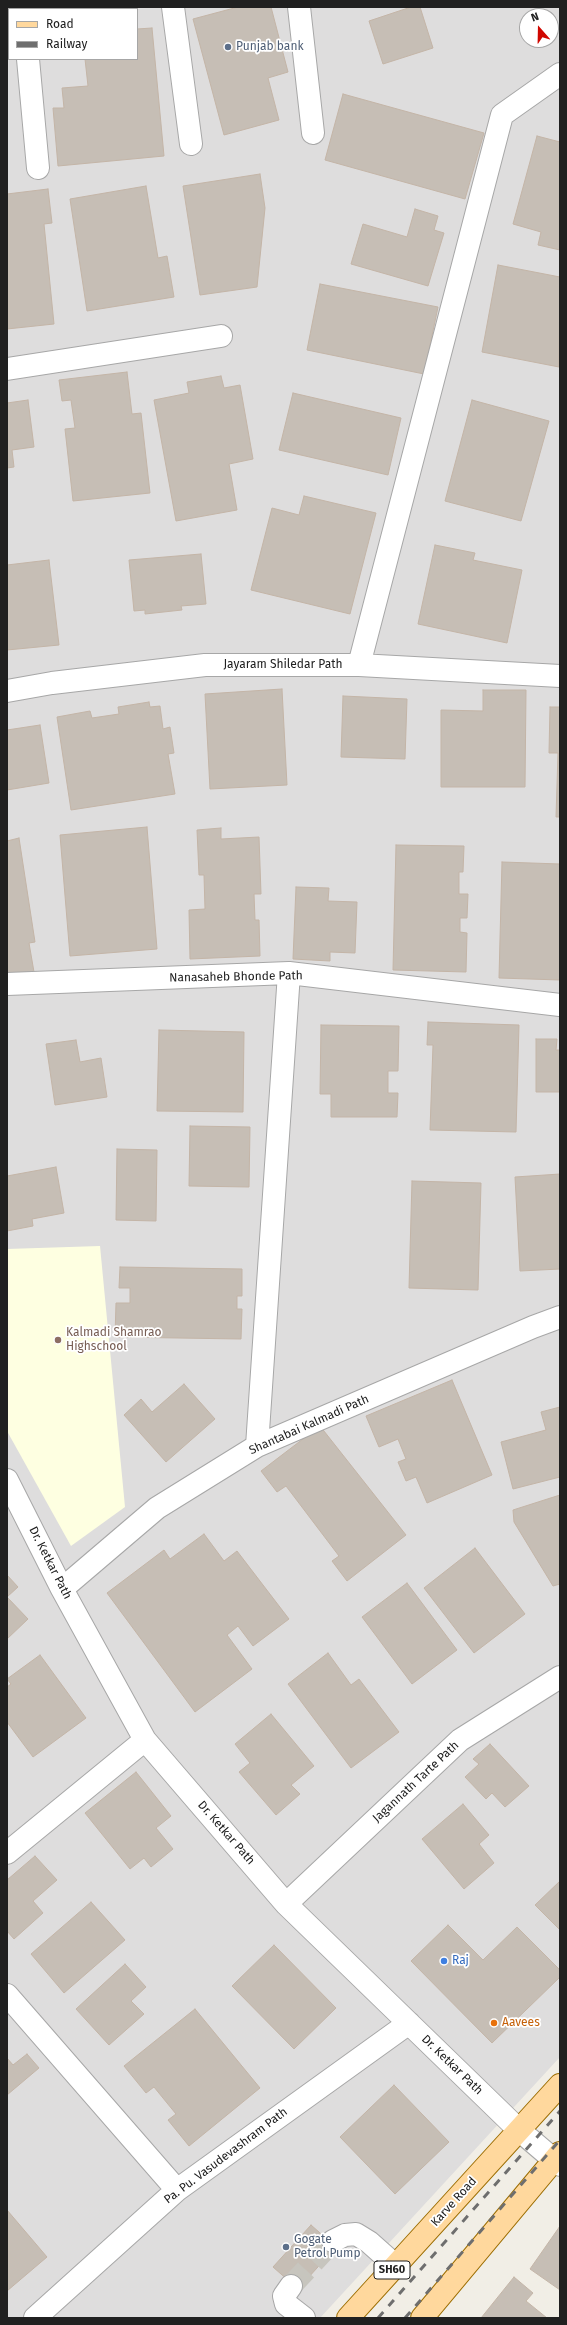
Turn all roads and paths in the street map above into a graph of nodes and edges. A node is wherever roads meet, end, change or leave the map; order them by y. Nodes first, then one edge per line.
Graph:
1 (173, 7) edge
2 (299, 7) edge
3 (28, 60) edge
4 (560, 74) edge
5 (313, 133) dead end
6 (191, 144) dead end
7 (38, 168) dead end
8 (222, 336) dead end
9 (7, 369) edge
10 (359, 665) junction
11 (560, 676) edge
12 (7, 691) edge
13 (289, 973) junction
14 (7, 984) edge
15 (560, 1005) edge
16 (560, 1317) edge
17 (257, 1446) junction
18 (7, 1480) edge
19 (62, 1589) junction
20 (560, 1677) edge
21 (145, 1740) junction
22 (7, 1853) edge
23 (286, 1904) junction
24 (7, 1995) edge
25 (409, 2023) junction
26 (560, 2085) edge
27 (519, 2130) junction
28 (558, 2160) edge
29 (177, 2190) junction
30 (333, 2241) tunnel mouth
31 (396, 2266) junction
32 (291, 2286) tunnel mouth
33 (35, 2318) edge
34 (304, 2318) edge
35 (348, 2318) edge
36 (422, 2318) edge

1 - 6 street
2 - 5 street
3 - 7 street
4 - 10 street
8 - 9 street
10 - 11 street, Jayaram Shiledar Path
10 - 12 street, Jayaram Shiledar Path
13 - 14 street, Nanasaheb Bhonde Path
13 - 15 street, Nanasaheb Bhonde Path
13 - 17 street
16 - 17 street, Shantabai Kalmadi Path
17 - 19 street, Shantabai Kalmadi Path
18 - 19 street, Dr. Ketkar Path
19 - 21 street, Dr. Ketkar Path
20 - 23 street, Jagannath Tarte Path
21 - 22 street
21 - 23 street, Dr. Ketkar Path
23 - 25 street, Dr. Ketkar Path
24 - 29 street
25 - 27 street, Dr. Ketkar Path
25 - 29 street, Pa. Pu. Vasudevashram Path
26 - 27 main road, Karve Road / SH60
27 - 28 street, Dr. Ketkar Path
27 - 31 main road, Karve Road / SH60
28 - 36 main road
29 - 33 street, Pa. Pu. Vasudevashram Path
30 - 31 street
31 - 35 main road, Karve Road / SH60
32 - 34 street

